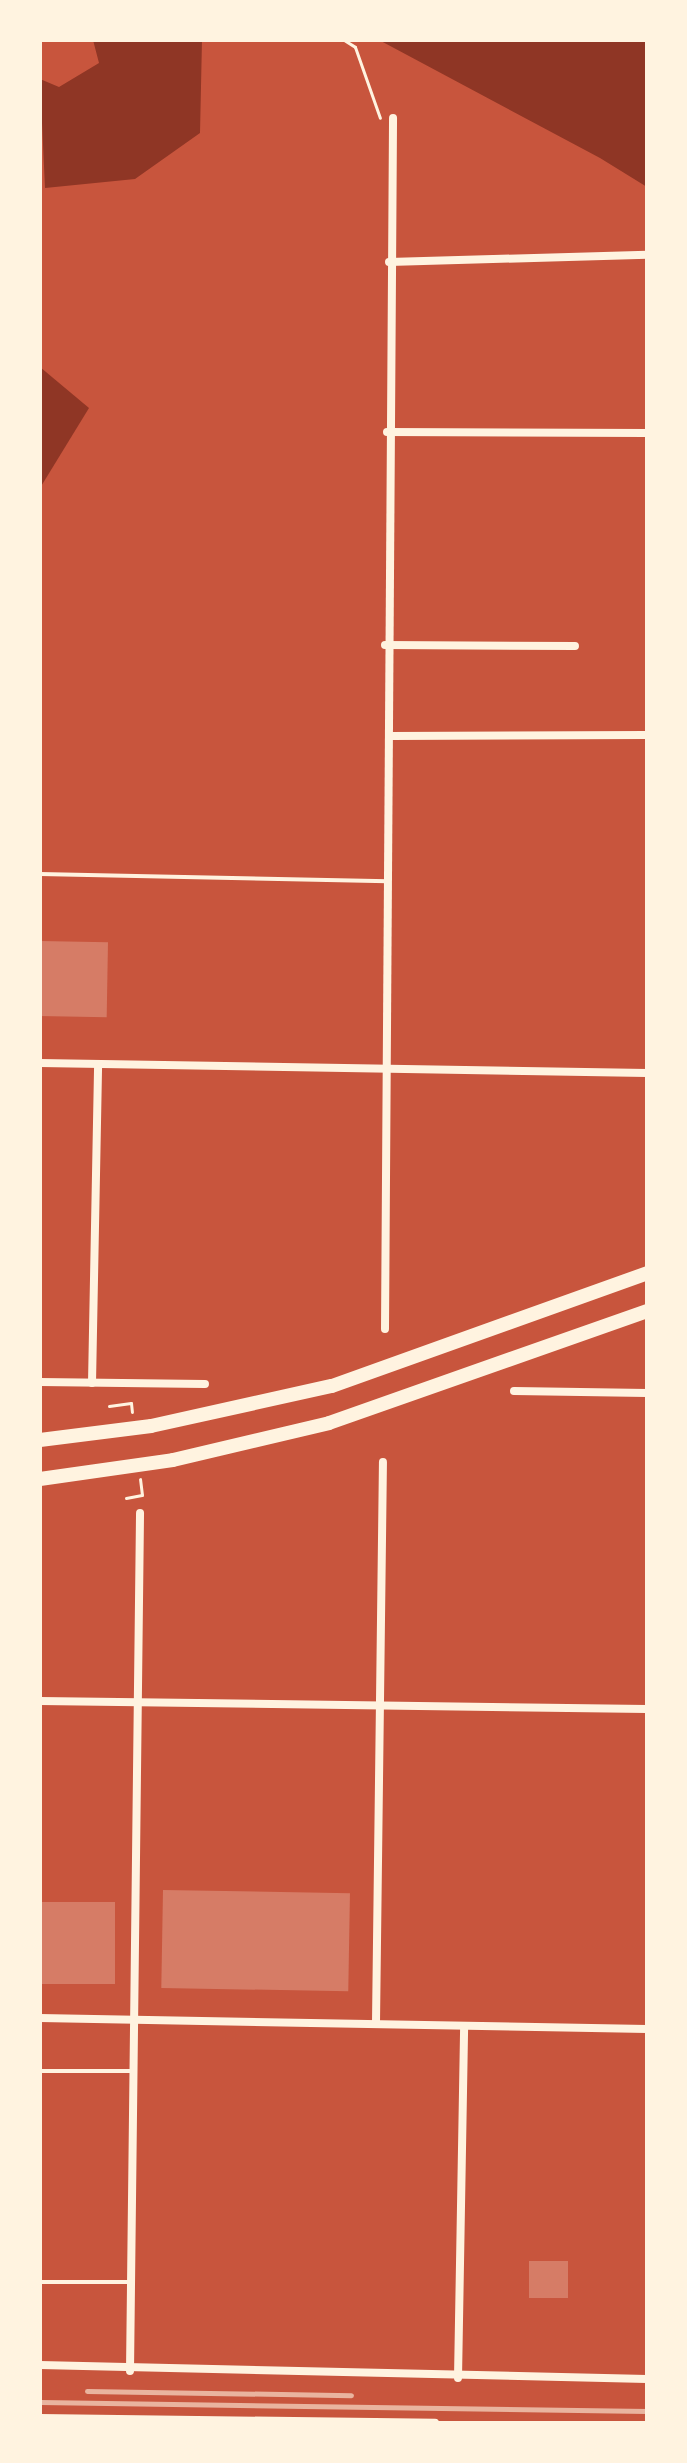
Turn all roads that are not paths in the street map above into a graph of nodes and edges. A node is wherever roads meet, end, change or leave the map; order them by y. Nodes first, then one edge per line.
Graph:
1 (393, 118) dead end
2 (647, 255) edge
3 (389, 262) junction
4 (387, 432) junction
5 (647, 433) edge
6 (385, 645) junction
7 (575, 646) dead end
8 (647, 735) edge
9 (391, 736) junction
10 (40, 874) edge
11 (388, 881) junction
12 (40, 1063) edge
13 (98, 1064) junction
14 (386, 1071) junction
15 (647, 1073) edge
16 (647, 1273) edge
17 (647, 1311) edge
18 (628, 1319) junction
19 (647, 1319) edge
20 (385, 1329) dead end
21 (40, 1382) edge
22 (92, 1383) junction
23 (205, 1384) dead end
24 (514, 1391) dead end
25 (647, 1393) edge
26 (40, 1440) edge
27 (383, 1462) dead end
28 (40, 1479) edge
29 (140, 1513) dead end
30 (40, 1701) edge
31 (140, 1703) junction
32 (380, 1705) junction
33 (647, 1709) edge
34 (135, 2017) junction
35 (40, 2018) edge
36 (376, 2023) junction
37 (464, 2026) junction
38 (647, 2029) edge
39 (40, 2071) edge
40 (134, 2071) junction
41 (40, 2282) edge
42 (132, 2282) junction
43 (40, 2365) edge
44 (130, 2371) junction
45 (458, 2378) junction
46 (647, 2379) edge
47 (40, 2418) edge
48 (99, 2421) edge
49 (435, 2423) edge

1 - 3 street
2 - 3 street
3 - 4 street
4 - 5 street
4 - 6 street
6 - 7 street
6 - 9 street
8 - 9 street
9 - 11 street
10 - 11 lane
11 - 14 street
12 - 13 street
13 - 14 street
13 - 22 street
14 - 15 street
14 - 20 street
16 - 26 highway
17 - 18 highway
18 - 19 highway
18 - 28 highway
21 - 22 street
22 - 23 street
24 - 25 street
27 - 32 street
29 - 31 street
30 - 31 street
31 - 32 street
31 - 34 street
32 - 33 street
32 - 36 street
34 - 35 street
34 - 36 street
34 - 40 street
36 - 37 street
37 - 38 street
37 - 45 street
39 - 40 lane
40 - 42 street
41 - 42 lane
42 - 44 street
43 - 44 street
44 - 45 street
45 - 46 street
47 - 48 street
48 - 49 street

